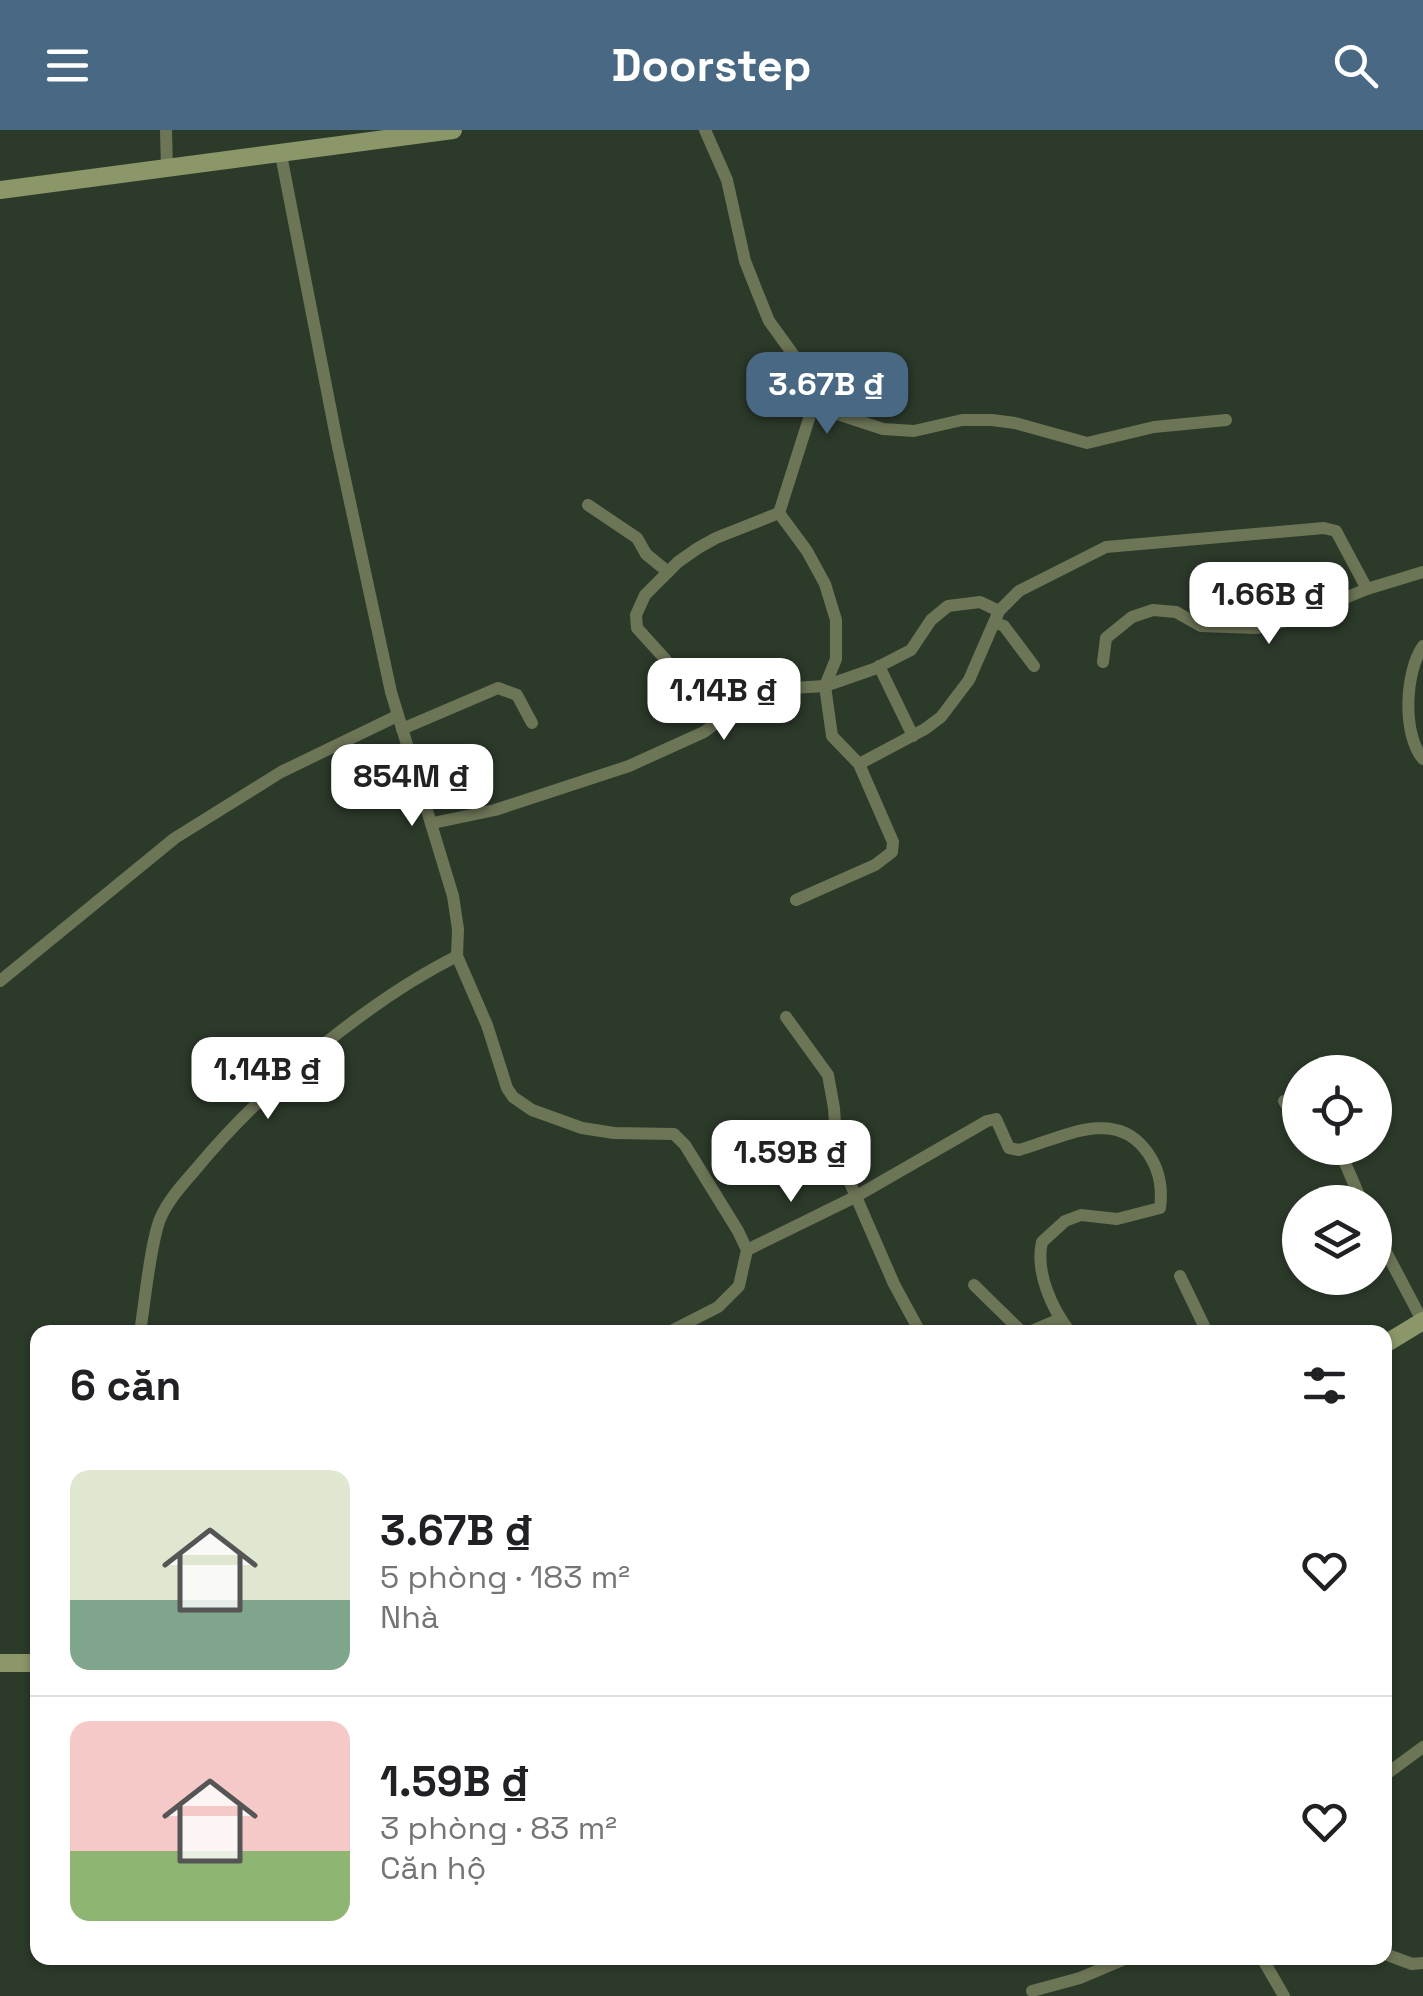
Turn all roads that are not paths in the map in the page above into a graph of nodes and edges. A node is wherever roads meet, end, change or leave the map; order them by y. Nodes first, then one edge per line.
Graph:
1 (166, 130) edge
2 (453, 130) edge
3 (705, 130) edge
4 (281, 155) junction
5 (167, 170) junction
6 (0, 190) edge
7 (813, 406) junction
8 (1226, 420) dead end
9 (588, 505) dead end
10 (779, 514) junction
11 (668, 572) junction
12 (1423, 572) edge
13 (1368, 589) junction
14 (998, 617) junction
15 (1423, 646) edge
16 (666, 660) dead end
17 (1103, 662) dead end
18 (880, 666) junction
19 (1034, 666) dead end
20 (824, 686) junction
21 (399, 723) junction
22 (532, 724) dead end
23 (913, 736) junction
24 (1423, 759) edge
25 (860, 764) junction
26 (433, 823) junction
27 (796, 900) dead end
28 (457, 956) junction
29 (0, 981) edge
30 (786, 1017) dead end
31 (855, 1197) junction
32 (747, 1250) junction
33 (1392, 1263) edge
34 (1180, 1276) dead end
35 (974, 1285) dead end
36 (1060, 1319) junction
37 (1423, 1322) edge
38 (141, 1325) edge
39 (682, 1325) edge
40 (917, 1325) edge
41 (1018, 1325) edge
42 (1044, 1325) edge
43 (1065, 1325) edge
44 (1204, 1325) edge
45 (1392, 1340) edge
46 (0, 1663) edge
47 (30, 1664) edge
48 (1423, 1747) edge
49 (1392, 1770) edge
50 (1392, 1957) edge
51 (1423, 1962) edge
52 (1111, 1965) edge
53 (1266, 1965) edge
54 (1032, 1991) dead end
55 (1284, 1996) edge

1 - 5 street
2 - 4 street
3 - 7 street
4 - 5 street
4 - 21 street
5 - 6 street
7 - 8 street
7 - 10 street
9 - 11 street
10 - 11 street
10 - 20 street
11 - 16 street
12 - 13 street
13 - 14 street
13 - 17 street
14 - 18 street
14 - 19 street
14 - 23 street
15 - 24 street
18 - 20 street
18 - 23 street
20 - 25 street
20 - 26 street
21 - 22 street
21 - 26 street
21 - 29 street
23 - 25 street
25 - 27 street
26 - 28 street
28 - 32 street
28 - 38 street
30 - 31 street
31 - 32 street
31 - 36 street
31 - 40 street
32 - 39 street
33 - 37 street
34 - 44 street
35 - 41 street
36 - 42 street
36 - 43 street
37 - 45 street
46 - 47 street
48 - 49 street
50 - 51 street
52 - 54 street
53 - 55 street

